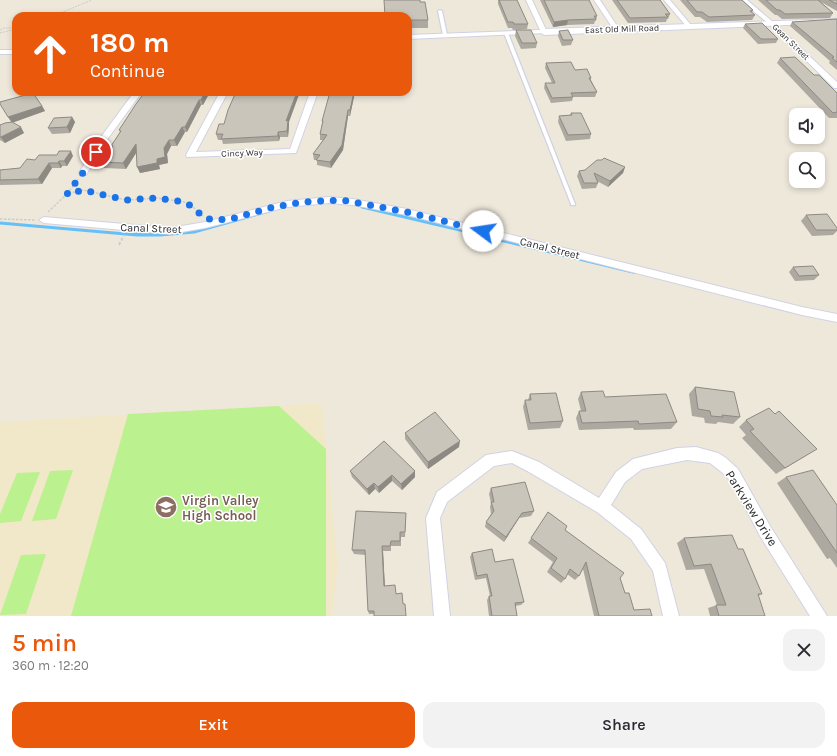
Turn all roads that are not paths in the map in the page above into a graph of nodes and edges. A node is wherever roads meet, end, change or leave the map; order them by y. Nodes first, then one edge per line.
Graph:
1 (529, 0) edge
2 (597, 0) edge
3 (667, 0) edge
4 (743, 0) edge
5 (440, 11) dead end
6 (837, 21) edge
7 (771, 23) junction
8 (689, 26) junction
9 (616, 29) junction
10 (544, 32) junction
11 (506, 33) junction
12 (445, 35) junction
13 (412, 37) edge
14 (3, 52) edge
15 (0, 60) edge
16 (837, 86) edge
17 (135, 96) edge
18 (222, 96) edge
19 (313, 96) edge
20 (83, 173) road end
21 (572, 204) dead end
22 (44, 220) road end
23 (837, 318) edge
24 (602, 507) junction
25 (442, 616) edge
26 (671, 616) edge
27 (819, 616) edge

1 - 10 street
2 - 9 street
3 - 8 street
4 - 7 street, Gean Street
5 - 12 lane
6 - 7 street, East Old Mill Road
7 - 8 street, East Old Mill Road
7 - 16 street, Gean Street
8 - 9 street, East Old Mill Road
9 - 10 street, East Old Mill Road
10 - 11 street, East Old Mill Road
11 - 12 street, East Old Mill Road
11 - 21 lane
12 - 13 street, East Old Mill Road
14 - 15 street
17 - 20 street
18 - 19 street, Cincy Way
22 - 23 street, Canal Street
24 - 25 street
24 - 26 street
24 - 27 street, Parkview Drive

